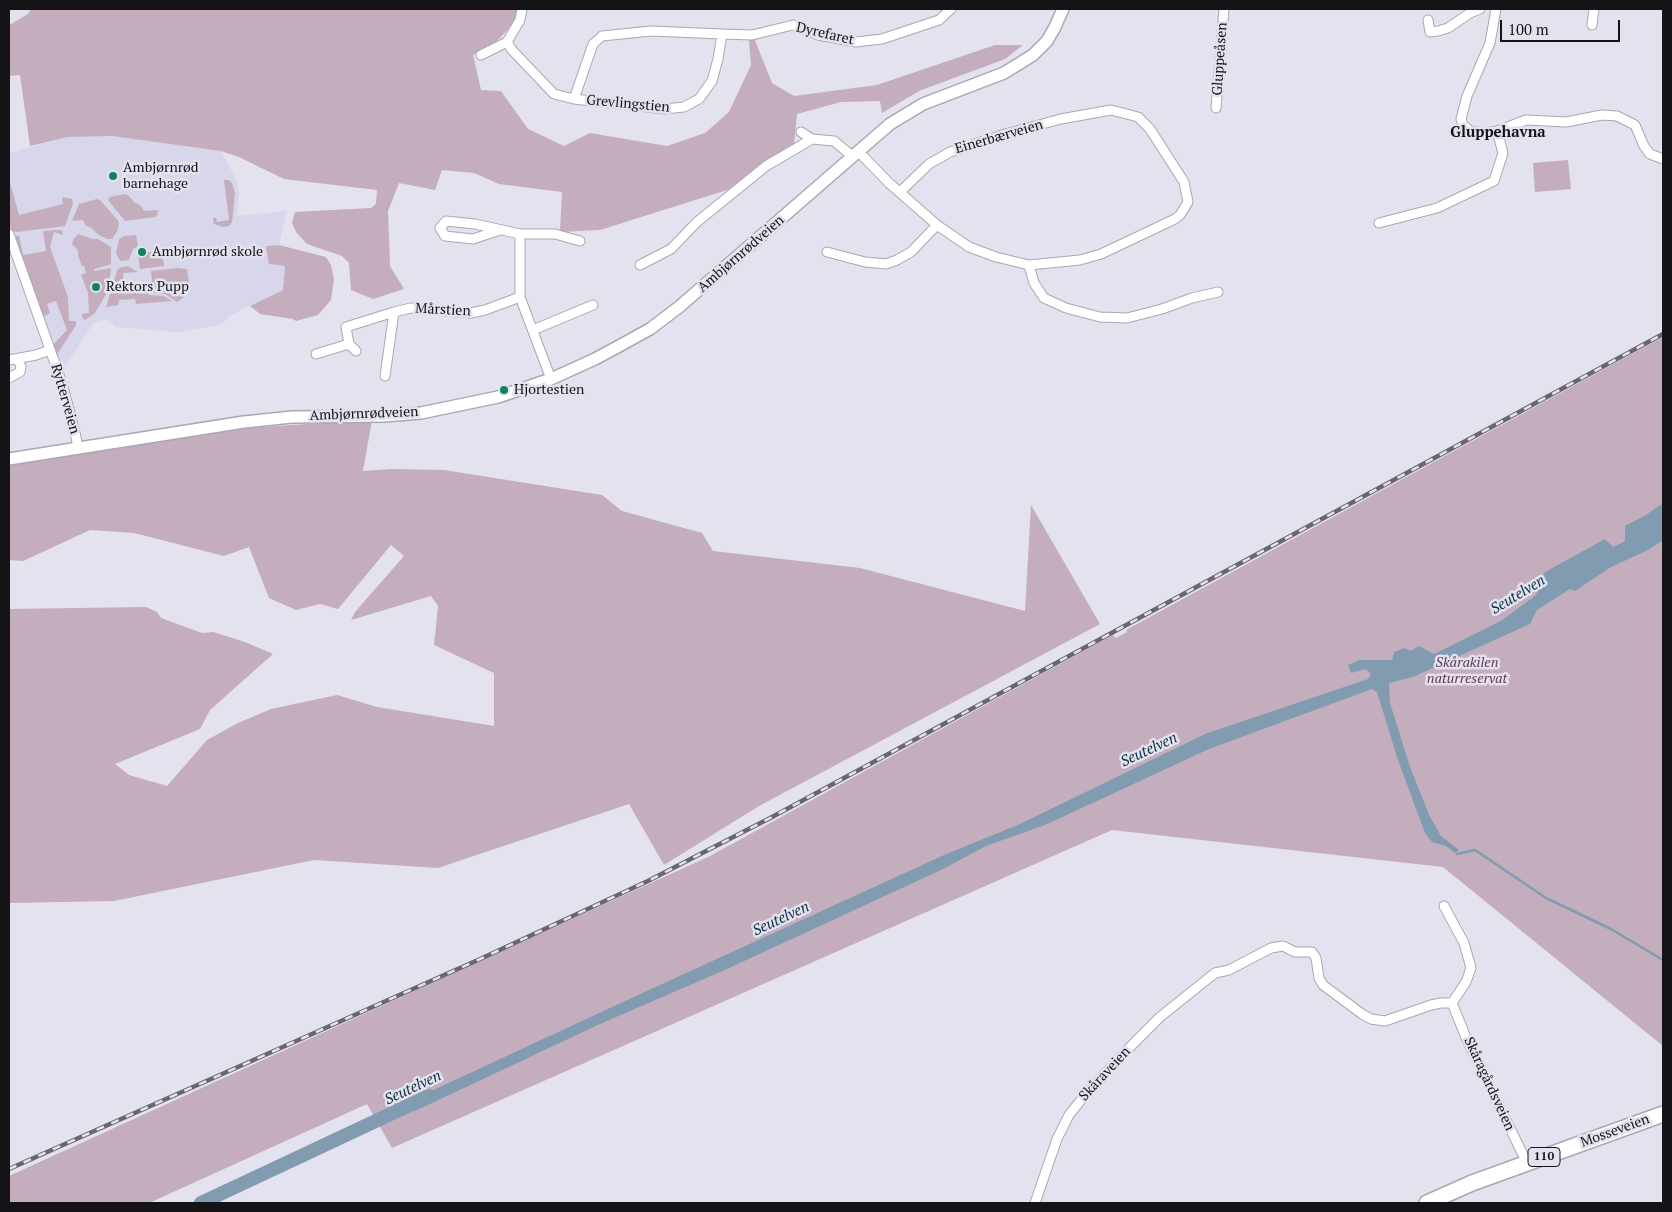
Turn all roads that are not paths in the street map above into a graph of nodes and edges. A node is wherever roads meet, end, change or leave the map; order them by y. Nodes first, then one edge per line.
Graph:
1 (522, 9) edge
2 (951, 9) edge
3 (1063, 9) edge
4 (1224, 9) edge
5 (1480, 9) edge
6 (1496, 9) edge
7 (1594, 9) edge
8 (1465, 12) edge
9 (1428, 20) dead end
10 (1592, 25) dead end
11 (722, 34) junction
12 (752, 35) joint
13 (507, 42) junction
14 (481, 55) dead end
15 (574, 99) junction
16 (1216, 108) dead end
17 (1497, 131) junction
18 (801, 132) dead end
19 (812, 138) junction
20 (855, 153) junction
21 (1663, 159) edge
22 (900, 192) junction
23 (1379, 223) dead end
24 (938, 226) junction
25 (500, 230) junction
26 (9, 234) edge
27 (520, 234) junction
28 (580, 241) dead end
29 (827, 252) dead end
30 (640, 265) dead end
31 (1029, 265) junction
32 (1218, 292) dead end
33 (520, 297) junction
34 (593, 305) dead end
35 (394, 312) junction
36 (533, 330) junction
37 (349, 344) junction
38 (50, 350) junction
39 (356, 351) dead end
40 (316, 354) dead end
41 (14, 360) edge
42 (385, 376) dead end
43 (9, 378) edge
44 (551, 379) junction
45 (78, 448) junction
46 (9, 459) edge
47 (1444, 906) dead end
48 (1452, 1003) junction
49 (1663, 1114) edge
50 (1526, 1163) junction
51 (1035, 1203) edge
52 (1427, 1203) edge

1 - 13 street
2 - 12 street, Dyrefaret
3 - 20 street, Ambjørnrødveien
4 - 16 street, Gluppeåsen
5 - 8 street
6 - 17 street
7 - 10 street
8 - 9 street
11 - 12 street, Grevlingstien
11 - 15 street, Grevlingstien
11 - 15 street, Grevlingstien
13 - 14 street
13 - 15 street, Grevlingstien
17 - 21 street
17 - 23 street
18 - 19 street
19 - 20 street
19 - 30 street
20 - 22 street
20 - 44 street, Ambjørnrødveien
22 - 24 street
22 - 31 street, Einerbærveien
24 - 29 street
24 - 31 street
25 - 25 street
25 - 27 street
26 - 38 street, Rytterveien
27 - 28 street
27 - 33 street
31 - 32 street
33 - 35 street, Mårstien
33 - 36 street
34 - 36 street
35 - 37 street, Mårstien
35 - 42 street
36 - 44 street
37 - 39 street
37 - 40 street
38 - 41 street, Rytterveien
38 - 45 street, Rytterveien
41 - 43 street
44 - 45 street, Ambjørnrødveien
45 - 46 street, Ambjørnrødveien
47 - 48 street
48 - 50 street, Skåragårdsveien
48 - 51 street, Skåraveien
49 - 50 highway, Mosseveien / 110
50 - 52 highway, Mosseveien / 110

